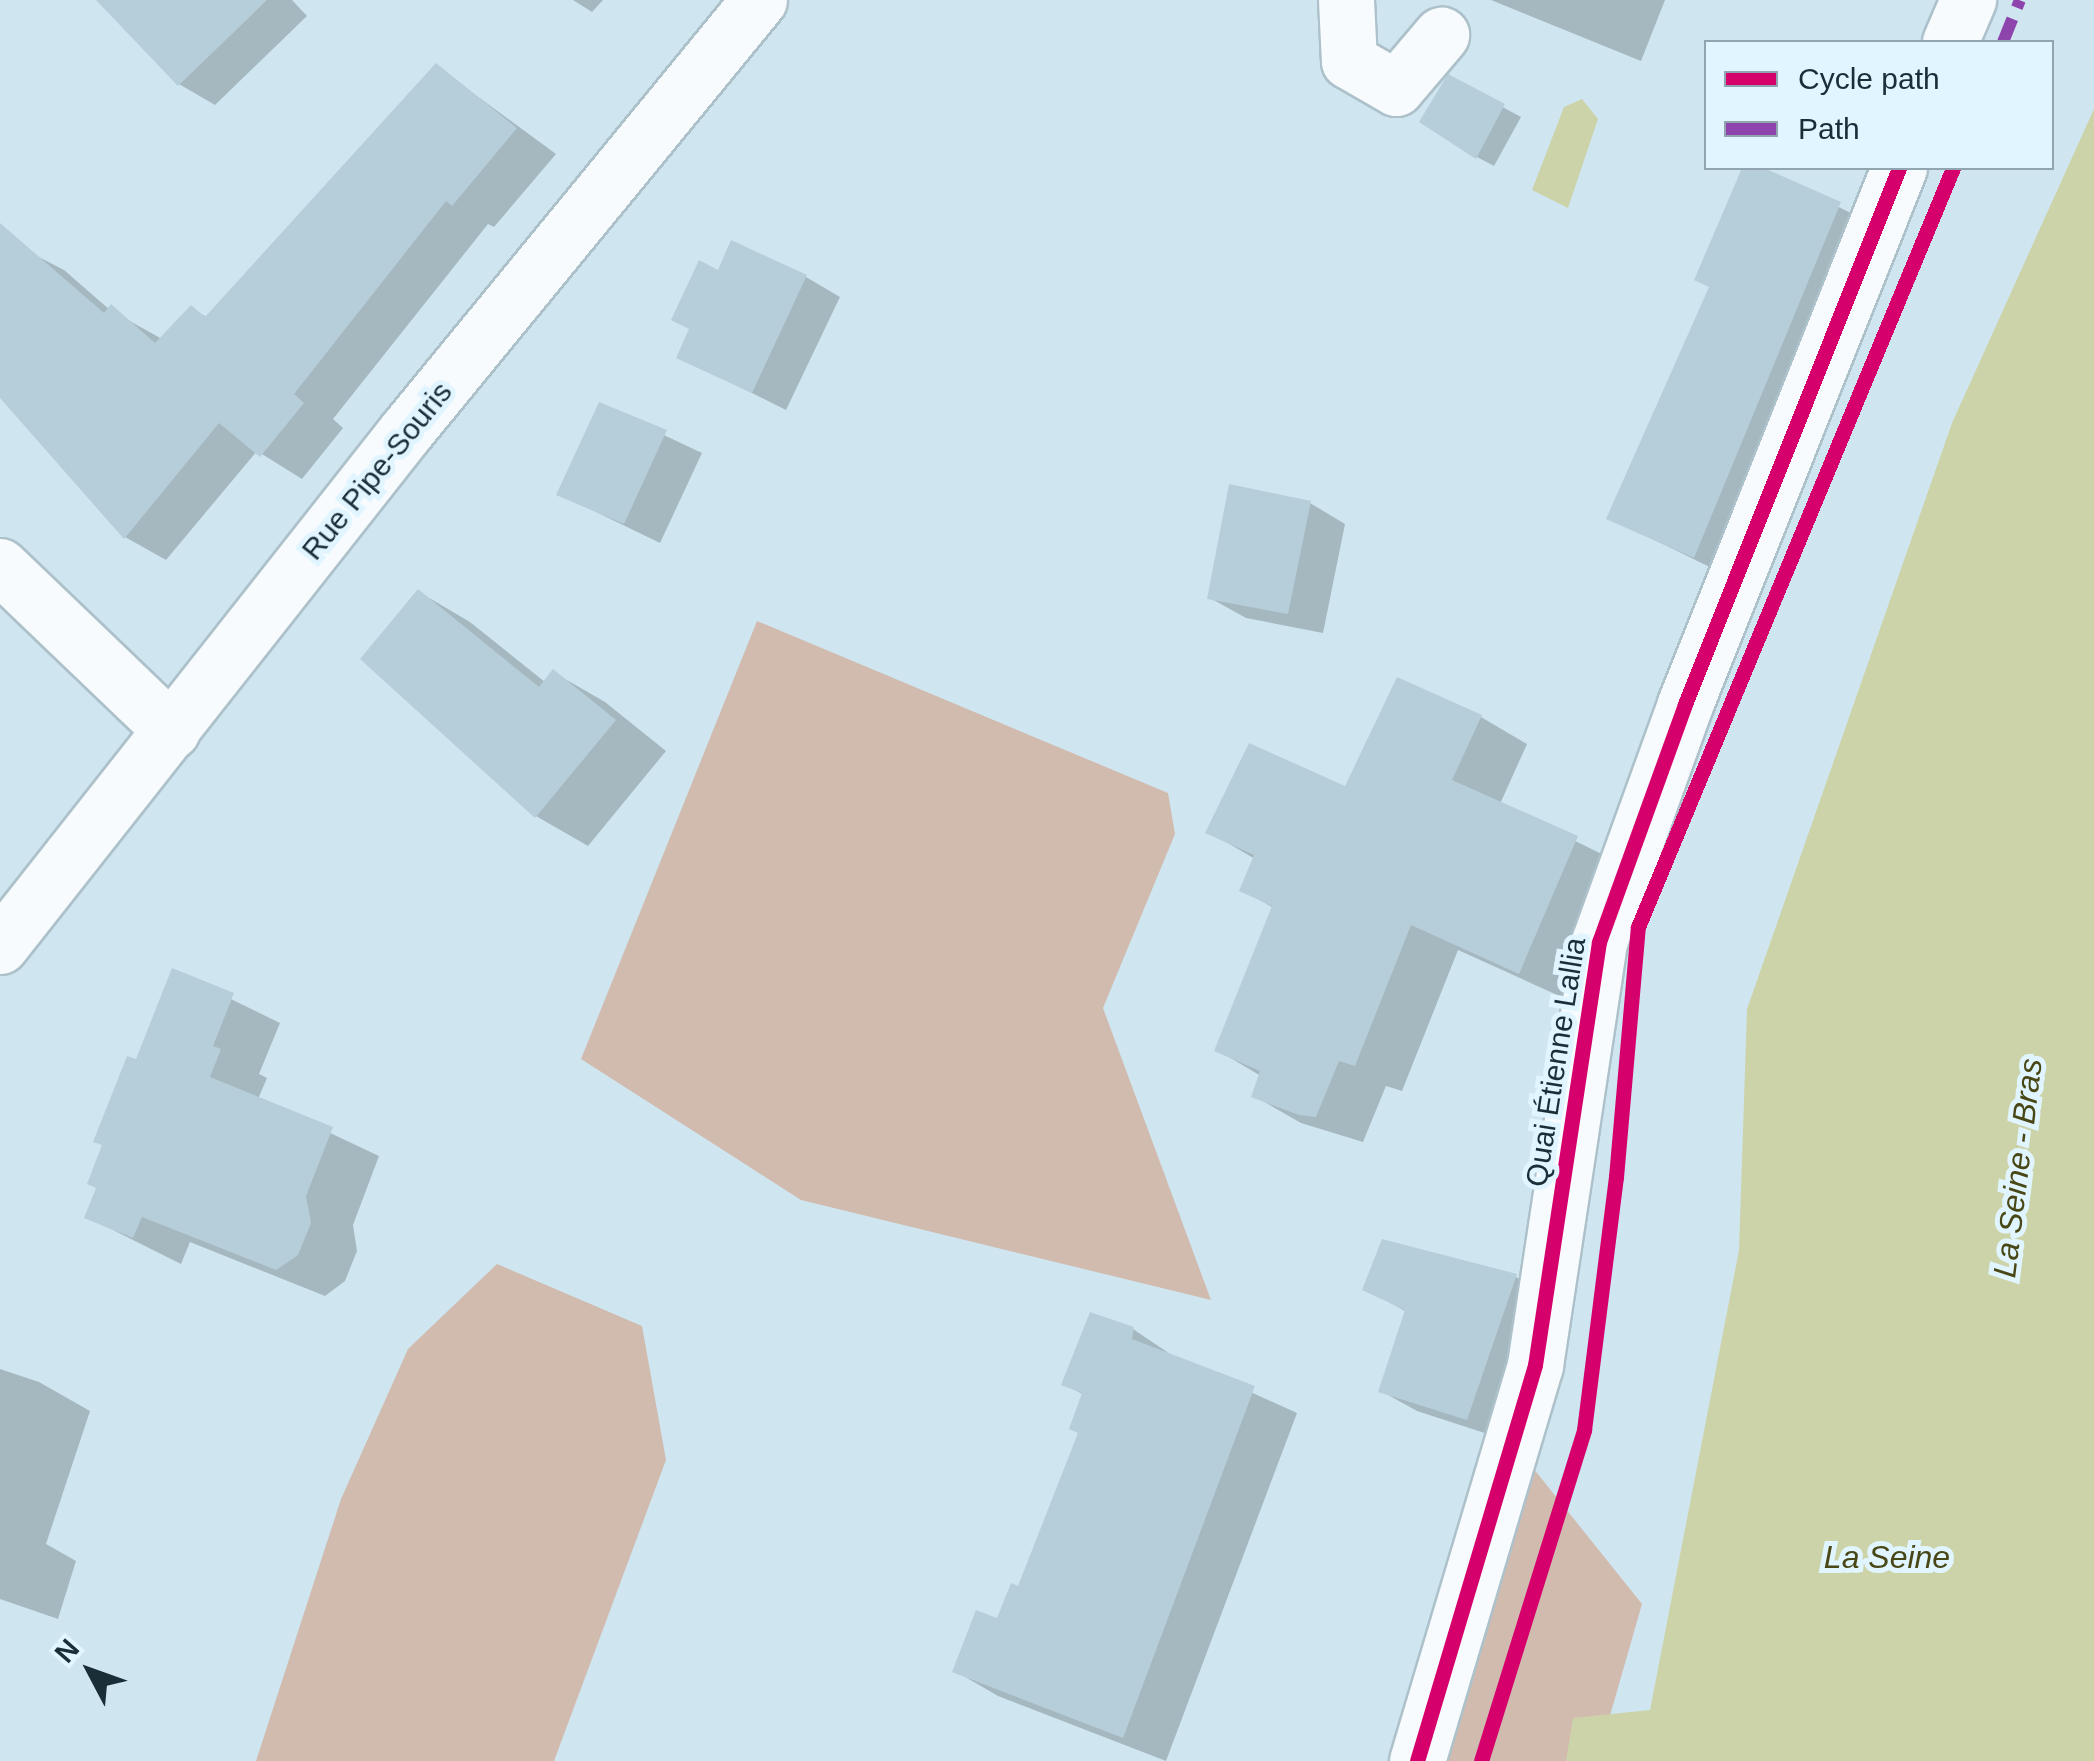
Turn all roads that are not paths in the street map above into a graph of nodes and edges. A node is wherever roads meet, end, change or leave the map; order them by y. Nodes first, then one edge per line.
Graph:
1 (759, 0) edge
2 (1346, 0) edge
3 (1968, 0) edge
4 (1441, 35) dead end
5 (1951, 40) edge
6 (1899, 170) edge
7 (0, 566) edge
8 (172, 731) junction
9 (0, 946) edge
10 (1417, 1761) edge

1 - 8 street, Rue Pipe-Souris
2 - 4 street
3 - 5 street
6 - 10 street, Quai Étienne Lallia
7 - 8 street
8 - 9 street, Rue Pipe-Souris

